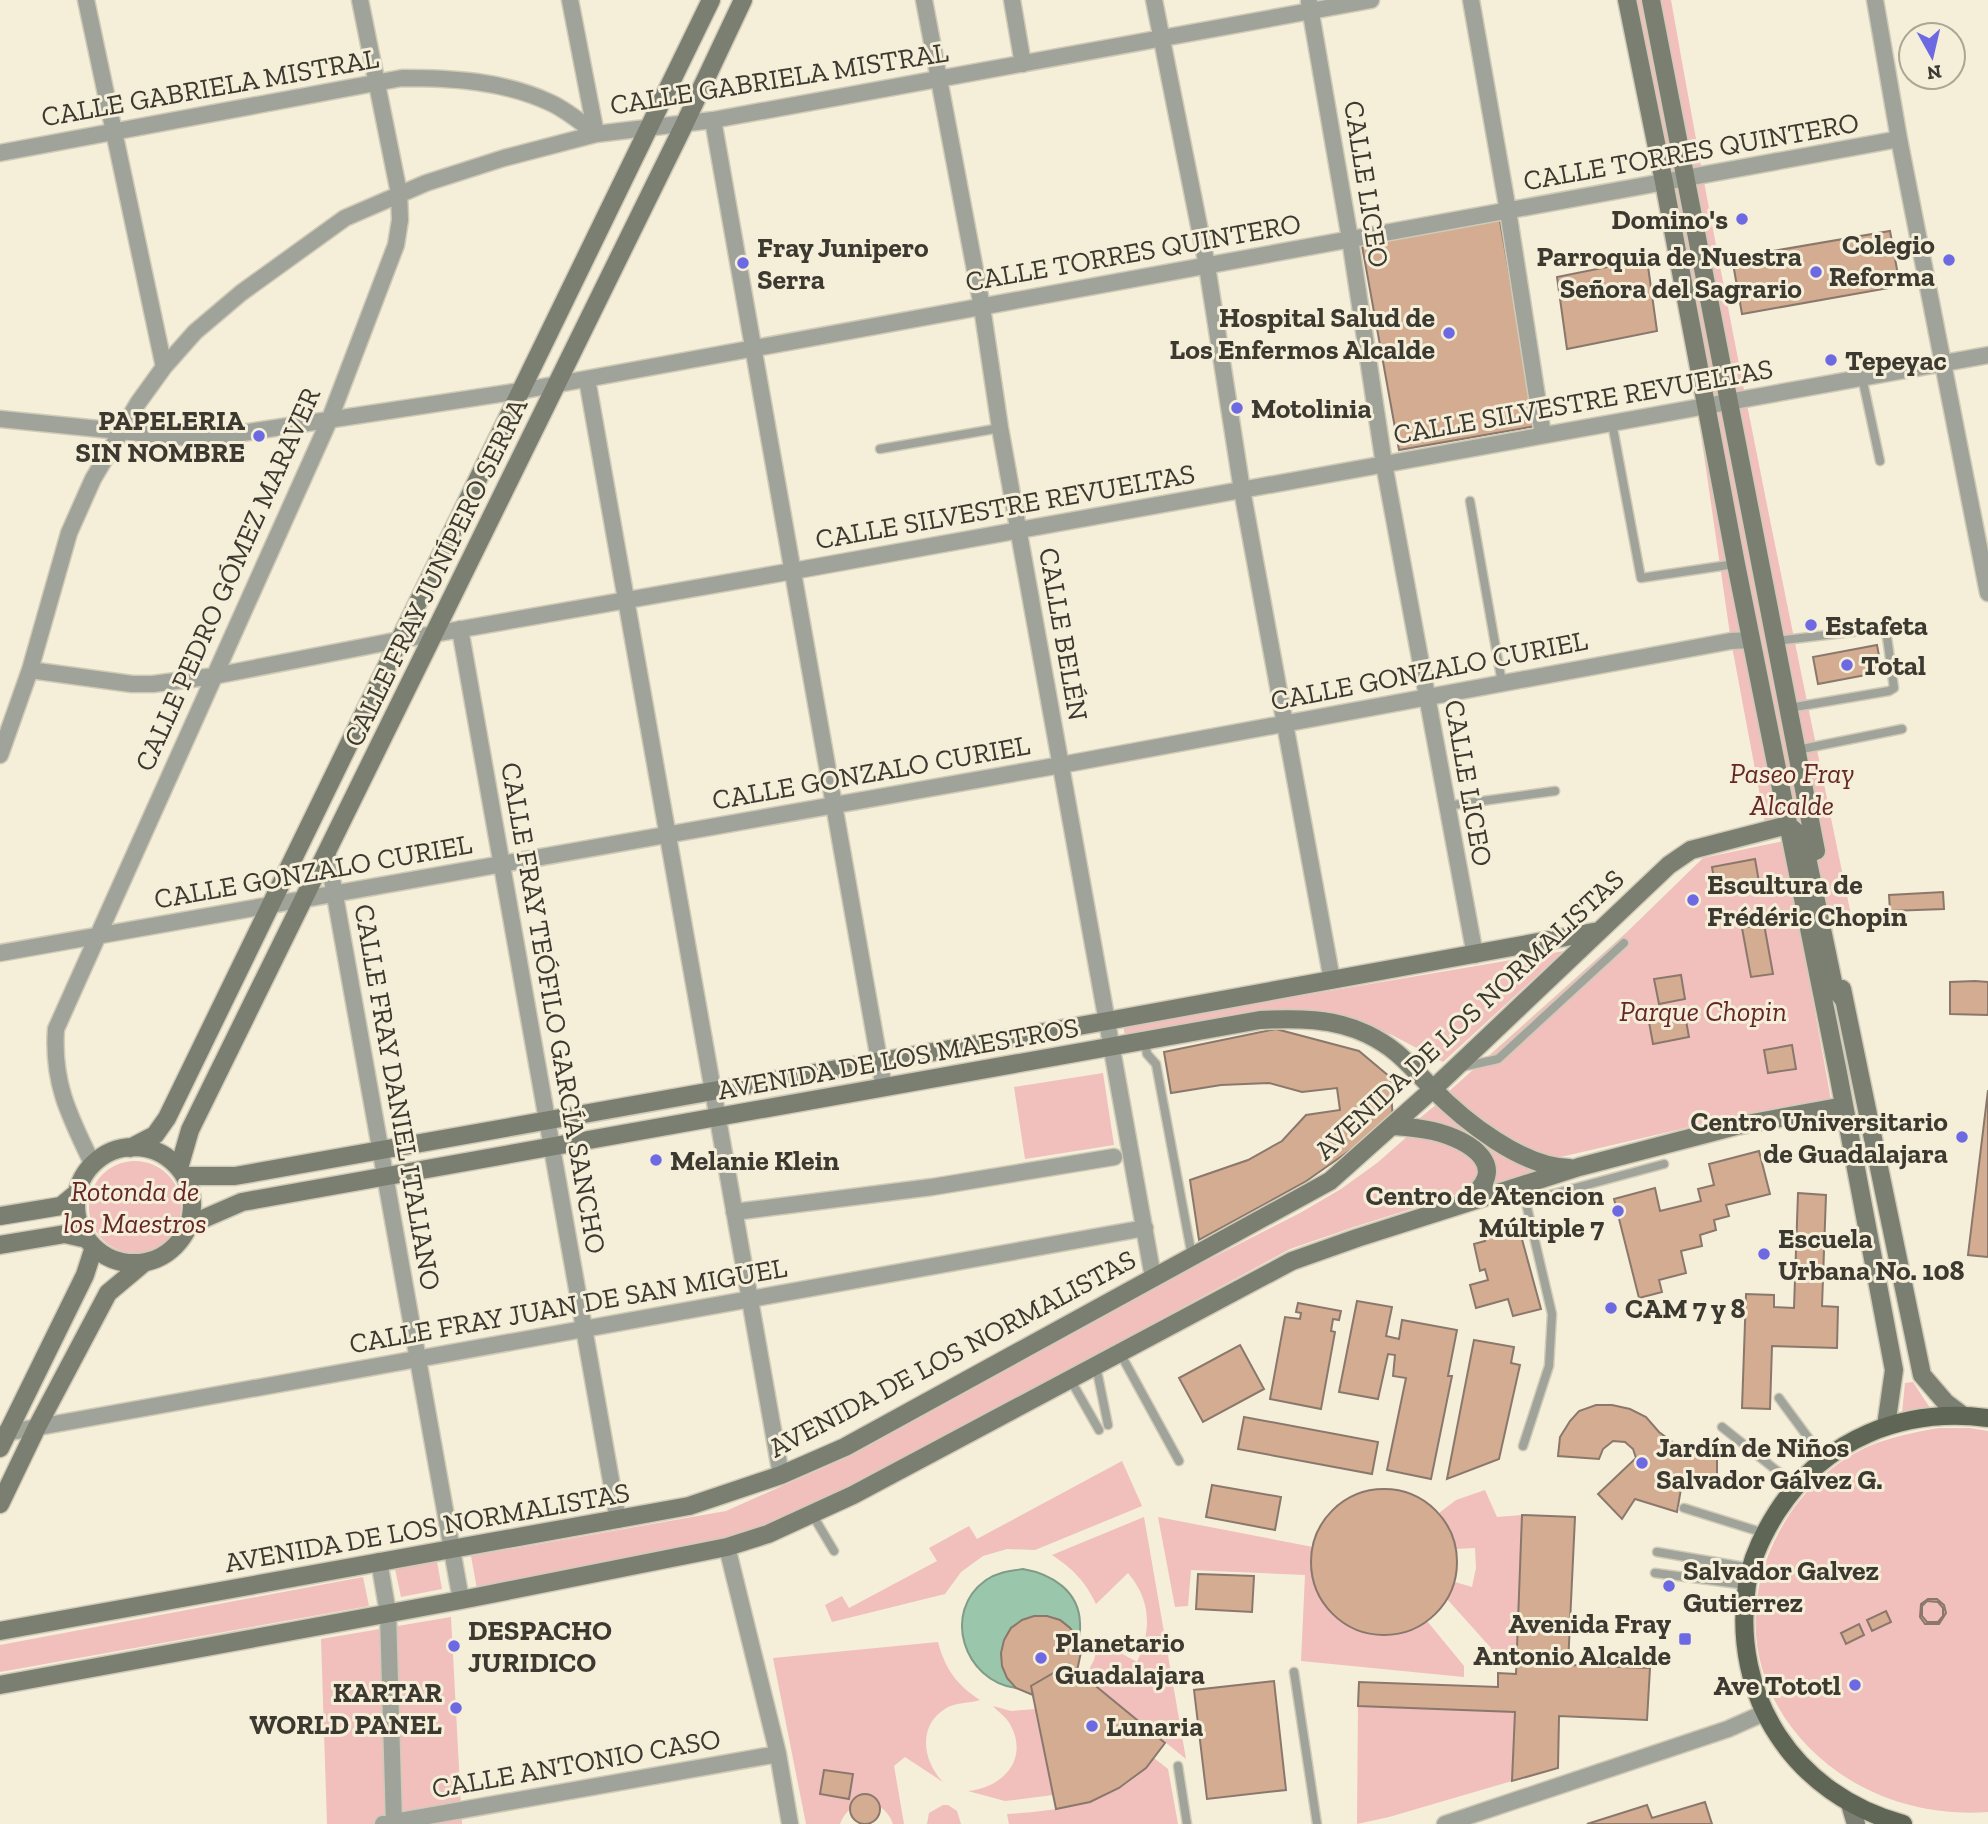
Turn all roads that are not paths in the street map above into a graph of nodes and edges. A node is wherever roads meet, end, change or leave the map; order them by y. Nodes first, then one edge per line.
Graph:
1 (86, 0) edge
2 (360, 0) edge
3 (570, 0) edge
4 (711, 0) edge
5 (743, 0) edge
6 (924, 0) edge
7 (1012, 0) edge
8 (1154, 0) edge
9 (1371, 0) edge
10 (1471, 0) edge
11 (1627, 0) edge
12 (1651, 0) edge
13 (1875, 0) edge
14 (1310, 5) edge
15 (1160, 38) junction
16 (1023, 64) junction
17 (940, 79) junction
18 (376, 82) junction
19 (713, 120) junction
20 (684, 125) junction
21 (649, 128) junction
22 (114, 131) junction
23 (596, 134) junction
24 (1899, 139) junction
25 (0, 153) edge
26 (1684, 178) junction
27 (1664, 182) junction
28 (399, 193) junction
29 (1508, 211) junction
30 (1350, 239) junction
31 (1207, 266) junction
32 (982, 307) junction
33 (754, 348) junction
34 (1988, 355) edge
35 (1943, 363) junction
36 (164, 367) junction
37 (1862, 377) junction
38 (587, 379) junction
39 (556, 384) junction
40 (520, 391) junction
41 (1727, 402) junction
42 (1706, 405) junction
43 (0, 419) edge
44 (329, 421) junction
45 (1612, 423) junction
46 (1000, 428) junction
47 (120, 432) junction
48 (1543, 435) junction
49 (880, 449) dead end
50 (1880, 461) dead end
51 (1384, 464) junction
52 (1242, 490) junction
53 (1470, 500) dead end
54 (1018, 530) junction
55 (1736, 564) junction
56 (793, 571) junction
57 (1988, 593) edge
58 (626, 600) junction
59 (460, 629) junction
60 (434, 634) junction
61 (399, 640) junction
62 (1751, 640) junction
63 (1776, 641) junction
64 (30, 670) junction
65 (214, 676) junction
66 (1502, 683) junction
67 (1427, 698) junction
68 (1789, 708) junction
69 (1284, 724) junction
70 (1902, 729) dead end
71 (1797, 750) junction
72 (0, 755) edge
73 (1061, 765) junction
74 (1555, 791) dead end
75 (834, 806) junction
76 (1446, 806) junction
77 (1788, 825) junction
78 (668, 835) junction
79 (327, 851) junction
80 (502, 864) junction
81 (334, 894) junction
82 (303, 899) junction
83 (270, 905) junction
84 (1599, 931) junction
85 (96, 936) junction
86 (1624, 943) dead end
87 (0, 953) edge
88 (1475, 955) junction
89 (1332, 980) junction
90 (1844, 1000) junction
91 (1107, 1021) junction
92 (1145, 1042) junction
93 (1112, 1047) junction
94 (880, 1062) junction
95 (1456, 1068) junction
96 (884, 1088) junction
97 (1433, 1089) junction
98 (713, 1091) junction
99 (1844, 1106) junction
100 (718, 1117) junction
101 (547, 1120) junction
102 (1394, 1126) junction
103 (130, 1147) junction
104 (552, 1147) junction
105 (380, 1150) junction
106 (1114, 1157) dead end
107 (1664, 1164) dead end
108 (93, 1165) junction
109 (1579, 1167) junction
110 (182, 1172) junction
111 (385, 1177) junction
112 (78, 1192) junction
113 (1524, 1194) junction
114 (1456, 1206) junction
115 (734, 1212) junction
116 (0, 1216) edge
117 (189, 1225) junction
118 (1145, 1228) junction
119 (90, 1243) junction
120 (0, 1245) edge
121 (1192, 1256) junction
122 (145, 1262) junction
123 (1153, 1277) junction
124 (750, 1299) junction
125 (584, 1329) junction
126 (1120, 1353) junction
127 (418, 1359) junction
128 (1096, 1366) junction
129 (1070, 1379) junction
130 (1779, 1398) dead end
131 (1987, 1414) edge
132 (1962, 1415) junction
133 (1108, 1425) dead end
134 (1886, 1426) junction
135 (37, 1427) junction
136 (1722, 1427) dead end
137 (1099, 1430) dead end
138 (5, 1433) edge
139 (1523, 1446) dead end
140 (0, 1448) edge
141 (1824, 1459) junction
142 (1179, 1461) dead end
143 (781, 1475) junction
144 (1796, 1486) junction
145 (0, 1504) edge
146 (1684, 1508) dead end
147 (811, 1514) junction
148 (618, 1520) junction
149 (1765, 1533) junction
150 (727, 1547) junction
151 (452, 1548) junction
152 (834, 1551) dead end
153 (1657, 1552) dead end
154 (379, 1561) junction
155 (1655, 1573) dead end
156 (1749, 1576) junction
157 (461, 1601) junction
158 (388, 1613) junction
159 (0, 1630) edge
160 (1294, 1672) dead end
161 (0, 1685) edge
162 (1764, 1713) junction
163 (778, 1754) junction
164 (1178, 1766) dead end
165 (1850, 1804) junction
166 (1882, 1821) edge
167 (390, 1823) edge
168 (790, 1824) edge
169 (1188, 1824) edge
170 (1317, 1824) edge
171 (1445, 1824) edge
172 (1856, 1824) edge
173 (1903, 1824) edge

1 - 22 street
2 - 18 street, CALLE PEDRO GÓMEZ MARAVER
3 - 23 street
4 - 21 street, CALLE FRAY JUNÍPERO SERRA
5 - 20 street, CALLE FRAY JUNÍPERO SERRA
6 - 17 street, CALLE BELÉN
7 - 16 street
8 - 15 street
9 - 14 street, CALLE GABRIELA MISTRAL
10 - 29 street
11 - 27 street
12 - 26 street
13 - 24 street
14 - 15 street, CALLE GABRIELA MISTRAL
14 - 30 street, CALLE LICEO
15 - 16 street, CALLE GABRIELA MISTRAL
15 - 31 street
16 - 17 street, CALLE GABRIELA MISTRAL
17 - 19 street, CALLE GABRIELA MISTRAL
17 - 32 street, CALLE BELÉN
18 - 22 street, CALLE GABRIELA MISTRAL
18 - 23 street, CALLE GABRIELA MISTRAL
18 - 28 street, CALLE PEDRO GÓMEZ MARAVER
19 - 20 street, CALLE GABRIELA MISTRAL
19 - 33 street
20 - 21 street, CALLE GABRIELA MISTRAL
20 - 39 street, CALLE FRAY JUNÍPERO SERRA
21 - 23 street, CALLE GABRIELA MISTRAL
21 - 40 street, CALLE FRAY JUNÍPERO SERRA
22 - 25 street, CALLE GABRIELA MISTRAL
22 - 36 street
23 - 28 street
24 - 26 street, CALLE TORRES QUINTERO
24 - 35 street
26 - 27 street, CALLE TORRES QUINTERO
26 - 41 street
27 - 29 street, CALLE TORRES QUINTERO
27 - 42 street
28 - 36 street
28 - 44 street, CALLE PEDRO GÓMEZ MARAVER
29 - 30 street, CALLE TORRES QUINTERO
29 - 48 street
30 - 31 street, CALLE TORRES QUINTERO
30 - 51 street, CALLE LICEO
31 - 32 street, CALLE TORRES QUINTERO
31 - 52 street
32 - 33 street, CALLE TORRES QUINTERO
32 - 46 street, CALLE BELÉN
33 - 38 street, CALLE TORRES QUINTERO
33 - 56 street
34 - 35 street, CALLE SILVESTRE REVUELTAS
35 - 37 street, CALLE SILVESTRE REVUELTAS
35 - 57 street
36 - 47 street
37 - 41 street, CALLE SILVESTRE REVUELTAS
37 - 50 lane
38 - 39 street, CALLE TORRES QUINTERO
38 - 58 street
39 - 40 street, CALLE TORRES QUINTERO
39 - 60 street, CALLE FRAY JUNÍPERO SERRA
40 - 44 street, CALLE TORRES QUINTERO
40 - 61 street, CALLE FRAY JUNÍPERO SERRA
41 - 42 street, CALLE SILVESTRE REVUELTAS
41 - 63 street
42 - 45 street, CALLE SILVESTRE REVUELTAS
42 - 55 street
43 - 47 street, CALLE TORRES QUINTERO
44 - 47 street, CALLE TORRES QUINTERO
44 - 65 street, CALLE PEDRO GÓMEZ MARAVER
45 - 48 street, CALLE SILVESTRE REVUELTAS
45 - 55 lane
46 - 49 lane
46 - 54 street, CALLE BELÉN
47 - 64 street
48 - 51 street, CALLE SILVESTRE REVUELTAS
51 - 52 street, CALLE SILVESTRE REVUELTAS
51 - 67 street, CALLE LICEO
52 - 54 street, CALLE SILVESTRE REVUELTAS
52 - 69 street
53 - 66 lane
54 - 56 street, CALLE SILVESTRE REVUELTAS
54 - 73 street, CALLE BELÉN
55 - 62 street
56 - 58 street, CALLE SILVESTRE REVUELTAS
56 - 75 street
58 - 59 street, CALLE SILVESTRE REVUELTAS
58 - 78 street
59 - 60 street, CALLE SILVESTRE REVUELTAS
59 - 80 street, CALLE FRAY TEÓFILO GARCÍA SANCHO
60 - 61 street, CALLE SILVESTRE REVUELTAS
60 - 79 street, CALLE FRAY JUNÍPERO SERRA
61 - 65 street, CALLE SILVESTRE REVUELTAS
61 - 83 street, CALLE FRAY JUNÍPERO SERRA
62 - 66 street, CALLE GONZALO CURIEL
62 - 77 street
63 - 68 street
63 - 68 lane
64 - 65 street, CALLE SILVESTRE REVUELTAS
64 - 72 street
65 - 85 street, CALLE PEDRO GÓMEZ MARAVER
66 - 67 street, CALLE GONZALO CURIEL
67 - 69 street, CALLE GONZALO CURIEL
67 - 76 street, CALLE LICEO
68 - 71 street
69 - 73 street, CALLE GONZALO CURIEL
69 - 89 street
70 - 71 lane
71 - 90 street
73 - 75 street, CALLE GONZALO CURIEL
73 - 91 street, CALLE BELÉN
74 - 76 lane
75 - 78 street, CALLE GONZALO CURIEL
75 - 94 street
76 - 88 street, CALLE LICEO
77 - 84 street, AVENIDA DE LOS NORMALISTAS
77 - 90 street
77 - 99 street
78 - 80 street, CALLE GONZALO CURIEL
78 - 98 street
79 - 81 street, CALLE FRAY DANIEL ITALIANO
79 - 82 street, CALLE FRAY JUNÍPERO SERRA
80 - 81 street, CALLE GONZALO CURIEL
80 - 101 street, CALLE FRAY TEÓFILO GARCÍA SANCHO
81 - 82 street, CALLE GONZALO CURIEL
81 - 105 street, CALLE FRAY DANIEL ITALIANO
82 - 83 street, CALLE GONZALO CURIEL
82 - 110 street, CALLE FRAY JUNÍPERO SERRA
83 - 85 street, CALLE GONZALO CURIEL
83 - 103 street, CALLE FRAY JUNÍPERO SERRA
84 - 88 street, AVENIDA DE LOS MAESTROS
84 - 95 street, AVENIDA DE LOS NORMALISTAS
85 - 87 street, CALLE GONZALO CURIEL
85 - 108 street, CALLE PEDRO GÓMEZ MARAVER
86 - 95 lane
88 - 89 street, AVENIDA DE LOS MAESTROS
89 - 91 street, AVENIDA DE LOS MAESTROS
90 - 132 street
91 - 93 street, CALLE BELÉN
91 - 94 street, AVENIDA DE LOS MAESTROS
92 - 93 street, AVENIDA DE LOS MAESTROS
92 - 97 street, AVENIDA DE LOS MAESTROS
92 - 121 lane
93 - 96 street, AVENIDA DE LOS MAESTROS
93 - 118 street, CALLE BELÉN
94 - 96 street
94 - 98 street, AVENIDA DE LOS MAESTROS
95 - 97 street, AVENIDA DE LOS NORMALISTAS
96 - 100 street, AVENIDA DE LOS MAESTROS
97 - 102 street, AVENIDA DE LOS NORMALISTAS
97 - 109 street, AVENIDA DE LOS MAESTROS
98 - 100 street
98 - 101 street, AVENIDA DE LOS MAESTROS
99 - 109 street
99 - 134 street
100 - 104 street, AVENIDA DE LOS MAESTROS
100 - 115 street
101 - 104 street, CALLE FRAY TEÓFILO GARCÍA SANCHO
101 - 105 street, AVENIDA DE LOS MAESTROS
102 - 114 street
102 - 121 street, AVENIDA DE LOS NORMALISTAS
103 - 108 street
103 - 110 street
104 - 111 street, AVENIDA DE LOS MAESTROS
104 - 125 street, CALLE FRAY TEÓFILO GARCÍA SANCHO
105 - 110 street, AVENIDA DE LOS MAESTROS
105 - 111 street, CALLE FRAY DANIEL ITALIANO
106 - 115 street
107 - 113 lane
108 - 112 street
109 - 113 street
110 - 117 street
111 - 117 street, AVENIDA DE LOS MAESTROS
111 - 127 street, CALLE FRAY DANIEL ITALIANO
112 - 116 street
112 - 119 street
113 - 114 street
113 - 139 lane
114 - 126 street
115 - 124 street
117 - 122 street
118 - 123 street, CALLE BELÉN
118 - 124 street, CALLE FRAY JUAN DE SAN MIGUEL
119 - 120 street
119 - 122 street
119 - 138 street
121 - 123 street, AVENIDA DE LOS NORMALISTAS
122 - 135 street
123 - 143 street, AVENIDA DE LOS NORMALISTAS
124 - 125 street, CALLE FRAY JUAN DE SAN MIGUEL
124 - 143 street
125 - 127 street, CALLE FRAY JUAN DE SAN MIGUEL
125 - 148 street, CALLE FRAY TEÓFILO GARCÍA SANCHO
126 - 128 street
126 - 142 lane
127 - 135 street, CALLE FRAY JUAN DE SAN MIGUEL
127 - 151 street, CALLE FRAY DANIEL ITALIANO
128 - 129 street
128 - 133 lane
129 - 137 lane
129 - 147 street
130 - 141 lane
131 - 132 main road
132 - 134 main road
134 - 141 main road
135 - 138 street, CALLE FRAY JUAN DE SAN MIGUEL
135 - 145 street
136 - 144 lane
138 - 140 street
141 - 144 main road
143 - 148 street, AVENIDA DE LOS NORMALISTAS
144 - 149 main road
146 - 149 lane
147 - 150 street
147 - 152 lane
148 - 151 street, AVENIDA DE LOS NORMALISTAS
149 - 156 main road
150 - 157 street
150 - 163 street
151 - 154 street, AVENIDA DE LOS NORMALISTAS
151 - 157 street, CALLE FRAY DANIEL ITALIANO
153 - 156 lane
154 - 158 street
154 - 159 street, AVENIDA DE LOS NORMALISTAS
155 - 156 lane
156 - 162 main road
157 - 158 street
158 - 161 street
158 - 167 street
160 - 170 lane
162 - 165 main road
162 - 171 street
163 - 167 street, CALLE ANTONIO CASO
163 - 168 street
164 - 169 lane
165 - 166 main road
165 - 172 street
166 - 173 main road

